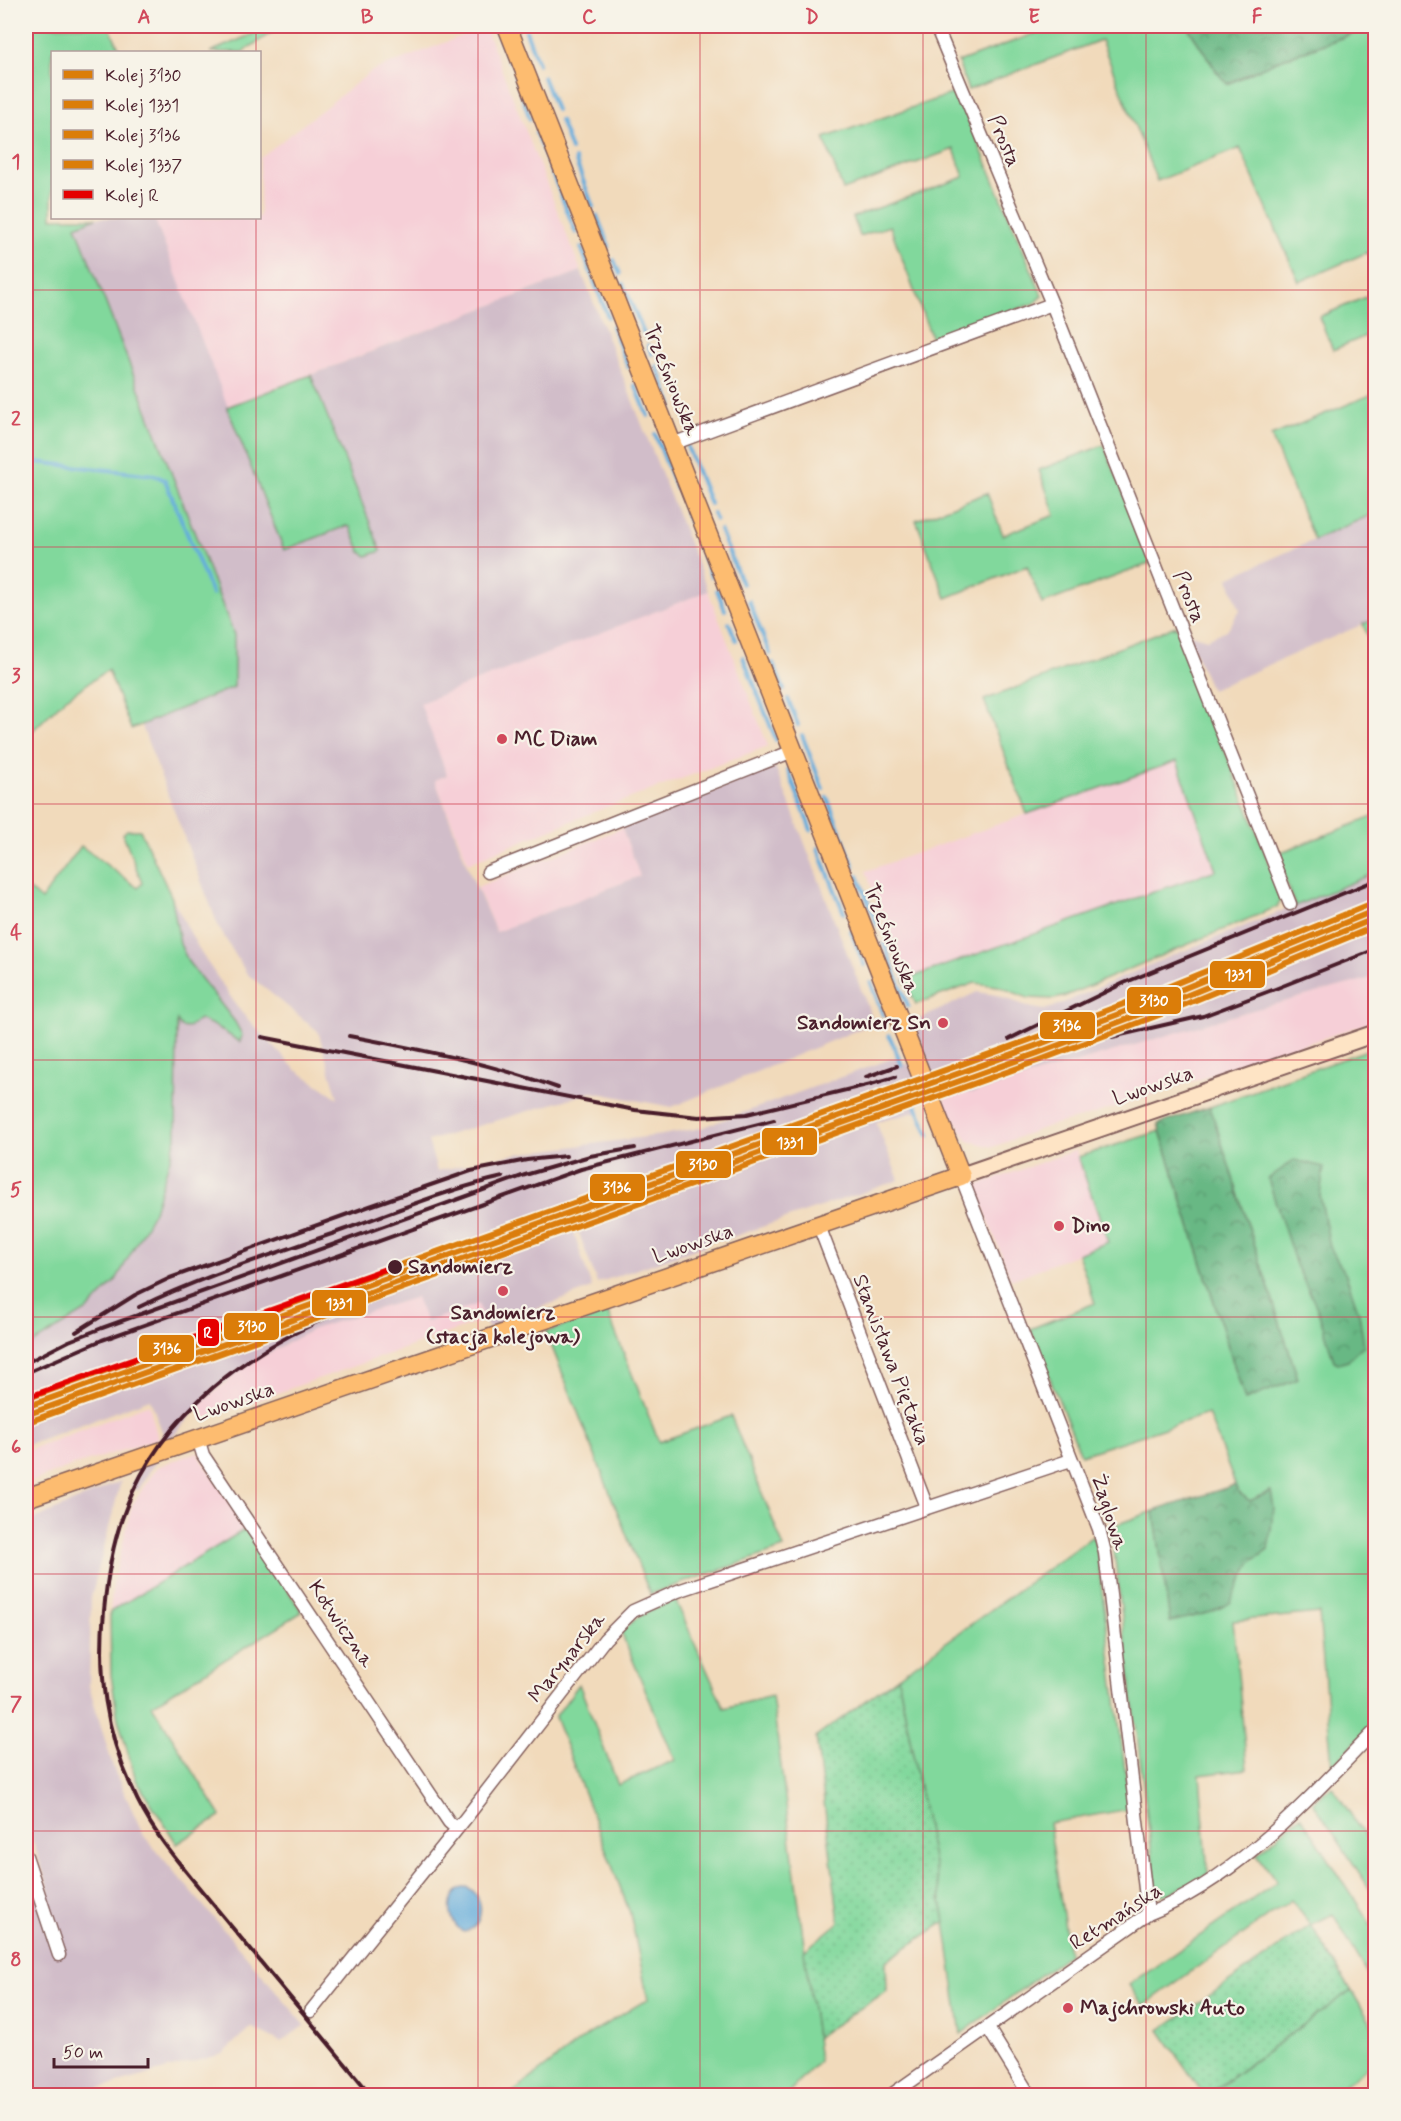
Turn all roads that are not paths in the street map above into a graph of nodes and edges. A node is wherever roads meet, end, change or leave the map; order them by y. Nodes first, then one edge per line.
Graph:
1 (507, 26) edge
2 (936, 26) edge
3 (1052, 304) junction
4 (672, 444) junction
5 (793, 751) junction
6 (488, 872) dead end
7 (1290, 904) dead end
8 (1376, 1033) edge
9 (962, 1176) junction
10 (819, 1226) junction
11 (198, 1438) junction
12 (1071, 1460) junction
13 (26, 1498) edge
14 (927, 1507) junction
15 (1376, 1730) edge
16 (457, 1829) junction
17 (26, 1856) edge
18 (1148, 1914) junction
19 (59, 1956) dead end
20 (311, 2011) dead end
21 (988, 2028) junction
22 (892, 2095) edge
23 (1030, 2096) edge

1 - 4 main road, Trześniowska
2 - 3 street, Prosta
3 - 4 street
3 - 7 street, Prosta
4 - 5 main road, Trześniowska
5 - 6 street
5 - 9 main road, Trześniowska
8 - 9 main road, Lwowska
9 - 10 main road, Lwowska
9 - 12 street, Żaglowa
10 - 11 main road, Lwowska
10 - 14 street, Stanisława Piętaka
11 - 13 main road, Lwowska
11 - 16 street, Kotwiczna
12 - 14 street, Marynarska
12 - 18 street, Żaglowa
14 - 16 street, Marynarska
15 - 18 street, Retmańska
16 - 20 street, Marynarska
17 - 19 street
18 - 21 street, Retmańska
21 - 22 street, Retmańska
21 - 23 street

